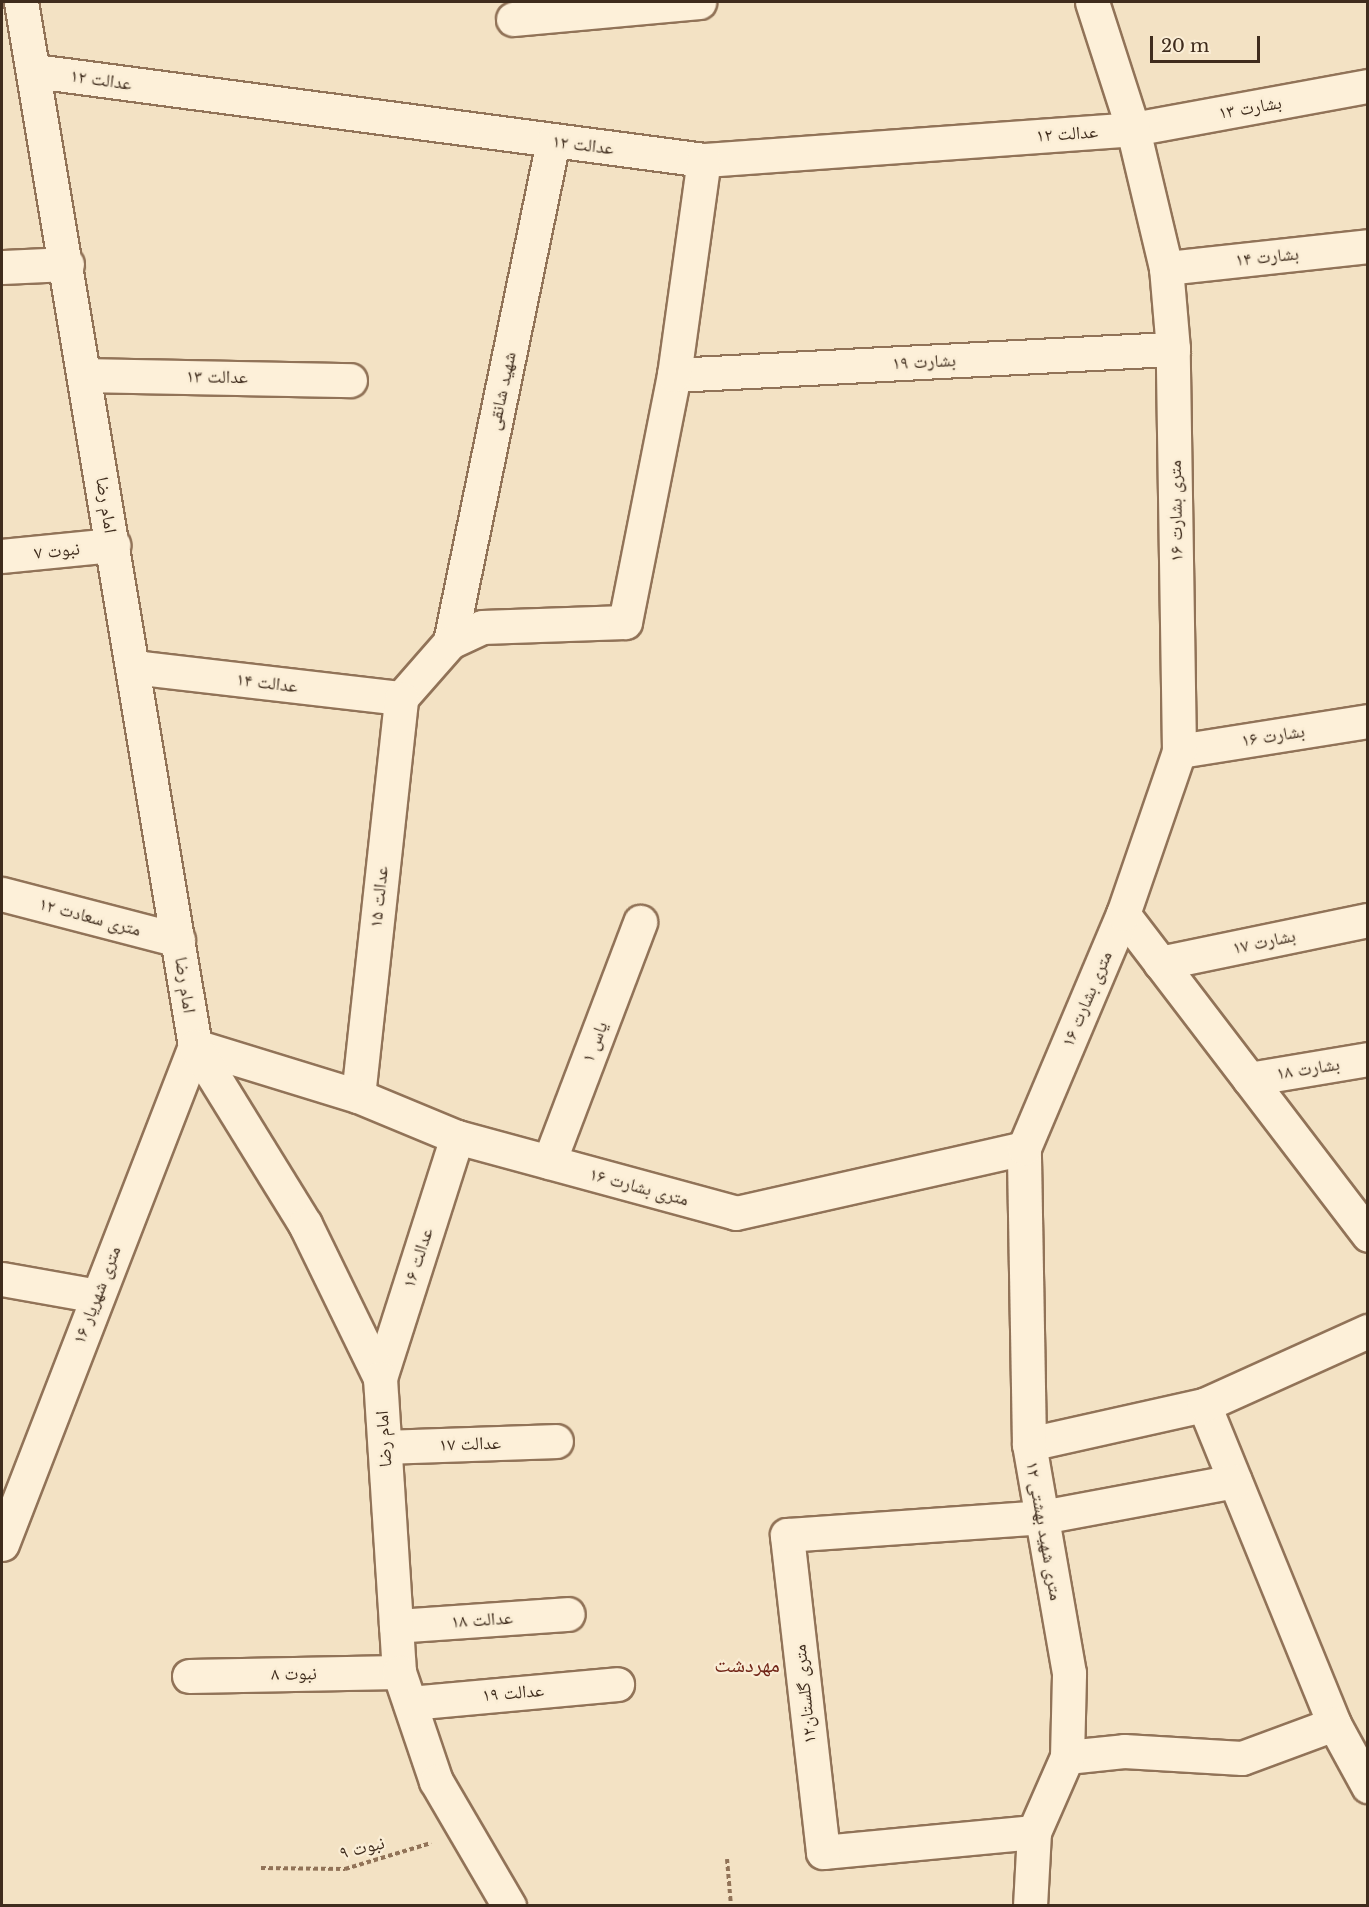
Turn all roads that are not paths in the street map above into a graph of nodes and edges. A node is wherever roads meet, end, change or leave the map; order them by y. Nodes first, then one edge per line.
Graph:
1 (21, 2) edge
2 (699, 2) edge
3 (1092, 2) edge
4 (513, 19) dead end
5 (35, 71) junction
6 (1368, 86) edge
7 (1133, 129) junction
8 (553, 141) junction
9 (704, 160) junction
10 (1368, 246) edge
11 (67, 264) junction
12 (2, 267) edge
13 (1166, 268) junction
14 (1173, 349) junction
15 (85, 375) junction
16 (674, 375) junction
17 (350, 380) dead end
18 (113, 545) junction
19 (2, 556) edge
20 (450, 642) junction
21 (133, 667) junction
22 (400, 698) junction
23 (1368, 721) edge
24 (1179, 751) junction
25 (2, 894) edge
26 (1123, 914) junction
27 (1368, 920) edge
28 (640, 922) dead end
29 (178, 940) junction
30 (1160, 963) junction
31 (195, 1046) junction
32 (1368, 1059) edge
33 (1249, 1079) junction
34 (358, 1096) junction
35 (457, 1137) junction
36 (1024, 1148) junction
37 (549, 1162) junction
38 (1368, 1235) edge
39 (2, 1280) edge
40 (97, 1296) junction
41 (1368, 1331) edge
42 (380, 1378) junction
43 (1204, 1405) junction
44 (556, 1441) dead end
45 (1029, 1444) junction
46 (385, 1447) junction
47 (14, 1472) edge
48 (1235, 1481) junction
49 (1042, 1517) junction
50 (2, 1544) edge
51 (568, 1614) dead end
52 (396, 1626) junction
53 (399, 1672) junction
54 (189, 1676) dead end
55 (617, 1684) dead end
56 (410, 1702) junction
57 (1334, 1724) junction
58 (1067, 1757) junction
59 (1368, 1786) edge
60 (1034, 1832) junction
61 (509, 1905) edge
62 (1030, 1905) edge

1 - 5 street, امام رضا
2 - 4 street
3 - 7 street, ۱۶ متری بشارت
5 - 8 street, عدالت ۱۲
5 - 11 street, امام رضا
6 - 7 street, بشارت ۱۳
7 - 9 street, عدالت ۱۲
7 - 13 street, ۱۶ متری بشارت
8 - 9 street, عدالت ۱۲
8 - 20 street, شهید شانقی
9 - 16 street
10 - 13 street, بشارت ۱۴
11 - 12 street
11 - 15 street, امام رضا
13 - 14 street, ۱۶ متری بشارت
14 - 16 street, بشارت ۱۹
14 - 24 street, ۱۶ متری بشارت
15 - 17 street, عدالت ۱۳
15 - 18 street, امام رضا
16 - 20 street
18 - 19 street, نبوت ۷
18 - 21 street, امام رضا
20 - 22 street
21 - 22 street, عدالت ۱۴
21 - 29 street, امام رضا
22 - 34 street, عدالت ۱۵
23 - 24 street, بشارت ۱۶
24 - 26 street, ۱۶ متری بشارت
25 - 29 street, ۱۲ متری سعادت
26 - 30 street
26 - 36 street, ۱۶ متری بشارت
27 - 30 street, بشارت ۱۷
28 - 37 street, یاس ۱
29 - 31 street, امام رضا
30 - 33 street
31 - 34 street, ۱۶ متری بشارت
31 - 40 street, ۱۶ متری شهریار
31 - 42 street, امام رضا
32 - 33 street, بشارت ۱۸
33 - 38 street
34 - 35 street, ۱۶ متری بشارت
35 - 37 street, ۱۶ متری بشارت
35 - 42 street, عدالت ۱۶
36 - 37 street, ۱۶ متری بشارت
36 - 45 street, ۱۲ متری شهید بهشتی
39 - 40 street
40 - 47 street, ۱۶ متری شهریار
41 - 43 street
42 - 46 street, امام رضا
43 - 45 street
43 - 48 street
44 - 46 street, عدالت ۱۷
45 - 49 street, ۱۲ متری شهید بهشتی
46 - 52 street, امام رضا
47 - 50 street, ۱۶ متری شهریار
48 - 49 street
48 - 57 street
49 - 58 street, ۱۲ متری شهید بهشتی
49 - 60 street, ۱۲متری گلستان
51 - 52 street, عدالت ۱۸
52 - 53 street, امام رضا
53 - 54 street, نبوت ۸
53 - 56 street, امام رضا
55 - 56 street, عدالت ۱۹
56 - 61 street, امام رضا
57 - 58 street
57 - 59 street
58 - 60 street, ۱۲ متری شهید بهشتی
60 - 62 street, ۱۲ متری شهید بهشتی

